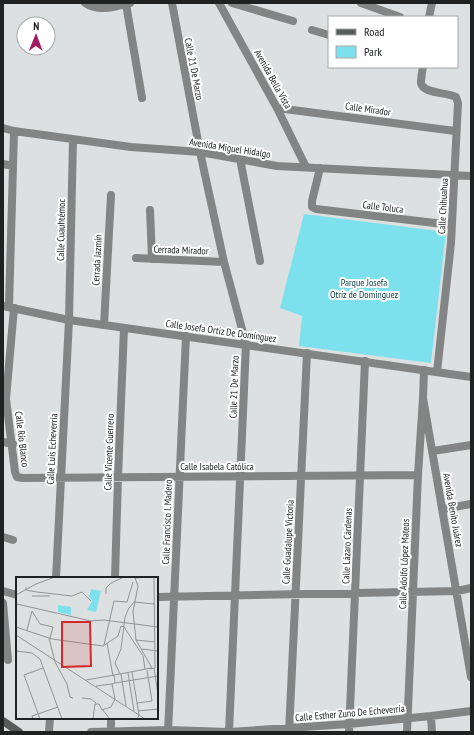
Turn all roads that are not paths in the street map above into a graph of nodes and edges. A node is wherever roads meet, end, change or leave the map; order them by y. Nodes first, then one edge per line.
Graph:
1 (85, 3) edge
2 (172, 3) edge
3 (219, 3) edge
4 (232, 3) edge
5 (361, 3) edge
6 (432, 3) edge
7 (117, 4) edge
8 (128, 4) edge
9 (397, 16) edge
10 (429, 16) edge
11 (293, 21) dead end
12 (312, 30) dead end
13 (328, 35) edge
14 (423, 68) edge
15 (142, 98) dead end
16 (277, 108) junction
17 (3, 128) edge
18 (14, 131) junction
19 (455, 131) junction
20 (73, 140) junction
21 (200, 152) junction
22 (240, 159) junction
23 (3, 164) edge
24 (13, 166) junction
25 (306, 167) junction
26 (320, 168) junction
27 (455, 175) junction
28 (471, 176) edge
29 (110, 195) dead end
30 (150, 210) dead end
31 (452, 225) junction
32 (136, 258) dead end
33 (152, 259) junction
34 (260, 261) dead end
35 (224, 262) junction
36 (9, 307) edge
37 (69, 320) junction
38 (104, 325) junction
39 (124, 328) junction
40 (186, 336) junction
41 (246, 344) junction
42 (307, 353) junction
43 (365, 361) junction
44 (424, 370) junction
45 (438, 372) junction
46 (471, 377) edge
47 (423, 398) junction
48 (3, 442) edge
49 (13, 444) junction
50 (471, 445) edge
51 (433, 451) junction
52 (360, 475) junction
53 (418, 475) junction
54 (240, 476) junction
55 (301, 476) junction
56 (17, 477) joint
57 (60, 477) junction
58 (118, 477) junction
59 (179, 477) junction
60 (471, 504) edge
61 (443, 509) junction
62 (3, 537) edge
63 (13, 540) dead end
64 (56, 577) edge
65 (115, 577) edge
66 (471, 588) edge
67 (457, 590) junction
68 (3, 591) edge
69 (413, 592) junction
70 (356, 593) junction
71 (296, 594) junction
72 (16, 595) edge
73 (235, 595) junction
74 (158, 597) edge
75 (174, 597) junction
76 (3, 603) edge
77 (469, 647) edge
78 (8, 660) dead end
79 (471, 678) edge
80 (471, 711) edge
81 (431, 716) junction
82 (50, 719) edge
83 (111, 719) edge
84 (408, 719) junction
85 (3, 721) edge
86 (349, 728) edge
87 (289, 730) edge
88 (168, 731) edge
89 (19, 732) edge
90 (50, 732) edge
91 (92, 732) edge
92 (111, 732) edge
93 (229, 732) edge
94 (407, 732) edge
95 (432, 732) edge

1 - 7 street
2 - 21 street, Calle 21 De Marzo
3 - 16 street, Avenida Bella Vista
4 - 11 street
5 - 9 street
6 - 10 street
7 - 8 street
8 - 15 street
12 - 13 street
14 - 19 street, Calle Chihuahua
16 - 19 street, Calle Mirador
16 - 25 street, Avenida Bella Vista
17 - 18 street, Avenida Miguel Hidalgo
18 - 20 street, Avenida Miguel Hidalgo
18 - 24 street, Calle Río Blanco
19 - 27 street, Calle Chihuahua
20 - 21 street, Avenida Miguel Hidalgo
20 - 37 street, Calle Cuauhtémoc
21 - 22 street, Avenida Miguel Hidalgo
21 - 35 street, Calle 21 De Marzo
22 - 25 street, Avenida Miguel Hidalgo
22 - 34 street
23 - 24 street
24 - 36 street, Calle Río Blanco
25 - 26 street, Avenida Miguel Hidalgo
26 - 27 street, Avenida Miguel Hidalgo
26 - 31 street, Calle Toluca
27 - 28 street, Avenida Miguel Hidalgo
27 - 31 street, Calle Chihuahua
29 - 38 street, Cerrada Jazmín
30 - 33 street
31 - 45 street, Calle Chihuahua
32 - 33 street, Cerrada Mirador
33 - 35 street, Cerrada Mirador
35 - 41 street, Calle 21 De Marzo
36 - 37 street, Calle Josefa Ortiz De Domínguez
36 - 49 street, Calle Río Blanco
37 - 38 street, Calle Josefa Ortiz De Domínguez
37 - 57 street, Calle Luis Echeverría
38 - 39 street, Calle Josefa Ortiz De Domínguez
39 - 40 street, Calle Josefa Ortiz De Domínguez
39 - 58 street, Calle Vicente Guerrero
40 - 41 street, Calle Josefa Ortiz De Domínguez
40 - 59 street, Calle Francisco I. Madero
41 - 42 street, Calle Josefa Ortiz De Domínguez
41 - 54 street, Calle 21 De Marzo
42 - 43 street, Calle Josefa Ortiz De Domínguez
42 - 55 street, Calle Guadalupe Victoria
43 - 44 street, Calle Josefa Ortiz De Domínguez
43 - 52 street, Calle Lázaro Cárdenas
44 - 45 street, Calle Josefa Ortiz De Domínguez
44 - 47 street, Avenida Benito Juárez
45 - 46 street, Calle Josefa Ortiz De Domínguez
47 - 51 street, Avenida Benito Juárez
47 - 53 street, Calle Adolfo López Mateos
48 - 49 street
49 - 56 street, Calle Río Blanco
50 - 51 street
51 - 61 street, Avenida Benito Juárez
52 - 53 street, Calle Isabela Católica
52 - 55 street, Calle Isabela Católica
52 - 70 street, Calle Lázaro Cárdenas
53 - 69 street, Calle Adolfo López Mateos
54 - 55 street, Calle Isabela Católica
54 - 59 street, Calle Isabela Católica
54 - 73 street, Calle 21 De Marzo
55 - 71 street, Calle Guadalupe Victoria
56 - 57 street, Calle Isabela Católica
57 - 58 street, Calle Isabela Católica
57 - 64 street, Calle Luis Echeverría
58 - 59 street, Calle Isabela Católica
58 - 65 street, Calle Vicente Guerrero
59 - 75 street, Calle Francisco I. Madero
60 - 61 street
61 - 67 street, Avenida Benito Juárez
62 - 63 street
66 - 67 street
67 - 69 street
67 - 77 street, Avenida Benito Juárez
68 - 72 street
69 - 70 street
69 - 84 street, Calle Adolfo López Mateos
70 - 71 street
70 - 86 street, Calle Lázaro Cárdenas
71 - 73 street
71 - 87 street, Calle Guadalupe Victoria
73 - 75 street
73 - 93 street, Calle 21 De Marzo
74 - 75 street
75 - 88 street, Calle Francisco I. Madero
76 - 78 street
77 - 79 street, Avenida Benito Juárez
80 - 81 street, Calle Esther Zuno De Echeverría
81 - 84 street, Calle Esther Zuno De Echeverría
81 - 95 street
82 - 90 street
83 - 92 street
84 - 86 street, Calle Esther Zuno De Echeverría
84 - 94 street, Calle Adolfo López Mateos
85 - 89 main road
86 - 87 street, Calle Esther Zuno De Echeverría
87 - 93 street, Calle Esther Zuno De Echeverría
88 - 92 street, Calle Esther Zuno De Echeverría
88 - 93 street, Calle Esther Zuno De Echeverría
91 - 92 street, Calle Esther Zuno De Echeverría

